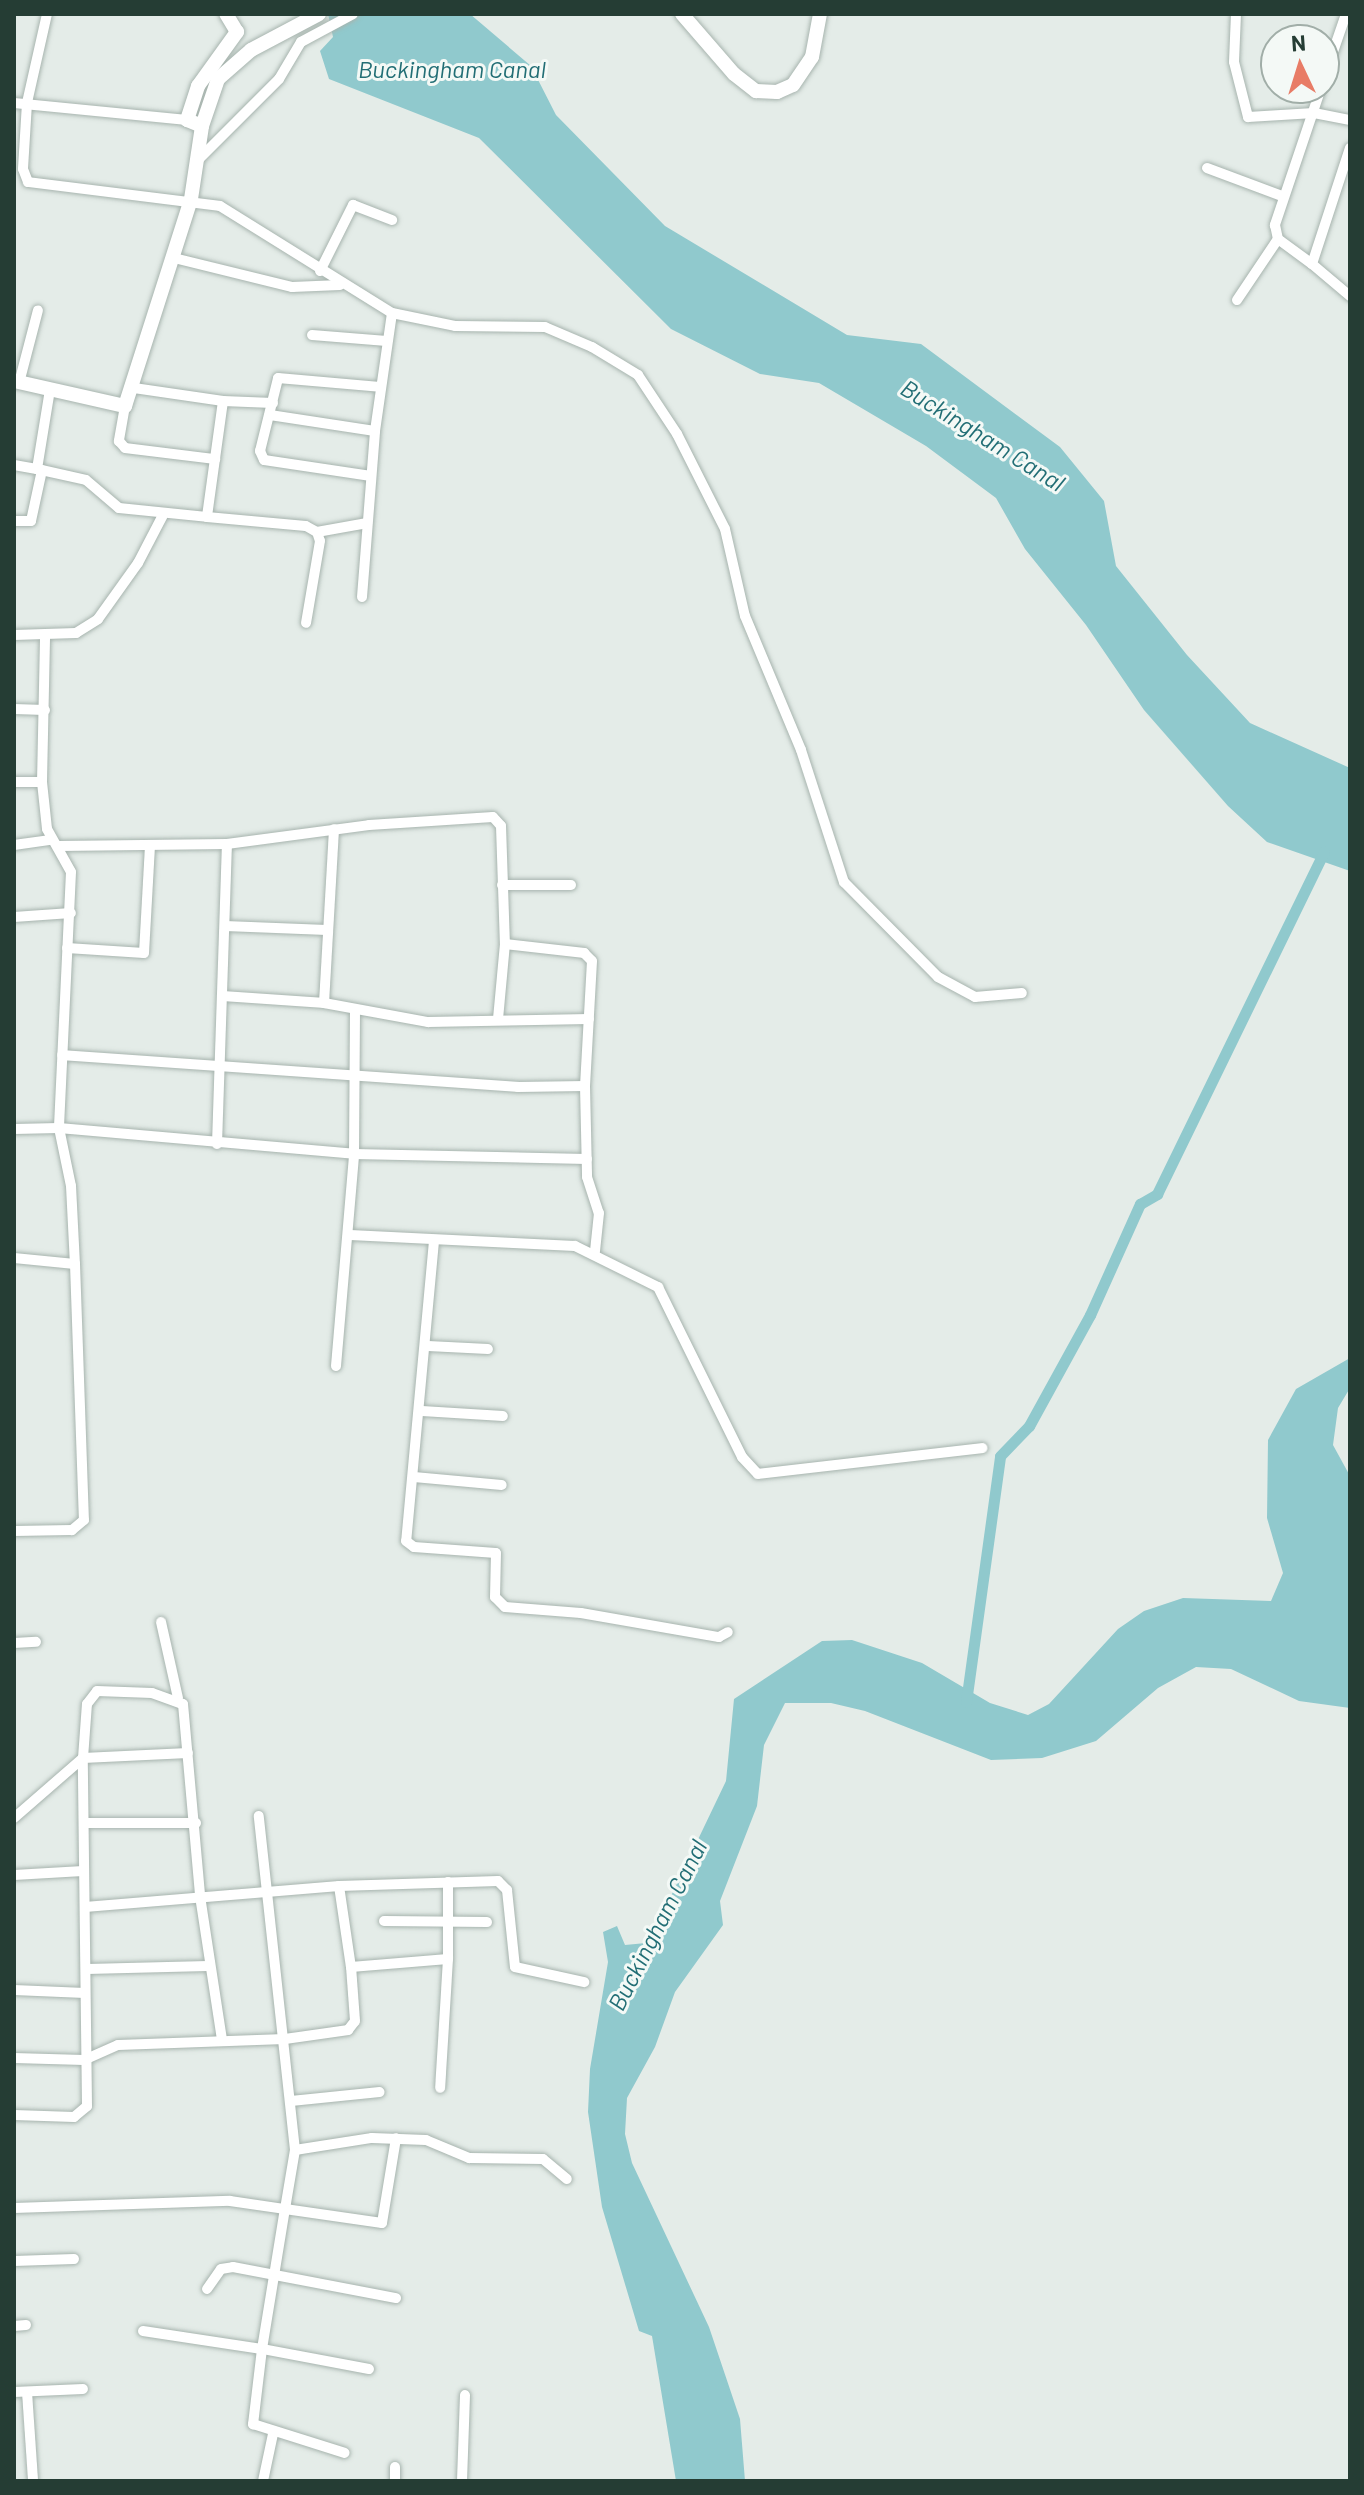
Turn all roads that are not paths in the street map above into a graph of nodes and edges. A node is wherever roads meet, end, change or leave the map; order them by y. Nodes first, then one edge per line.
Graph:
1 (47, 14) edge
2 (226, 14) edge
3 (319, 14) edge
4 (353, 14) edge
5 (682, 14) edge
6 (820, 14) edge
7 (1236, 14) edge
8 (14, 103) edge
9 (27, 103) junction
10 (1317, 104) edge
11 (1314, 113) junction
12 (1350, 120) edge
13 (194, 123) junction
14 (1350, 148) edge
15 (195, 163) junction
16 (1207, 168) dead end
17 (19, 178) edge
18 (1282, 196) junction
19 (191, 199) junction
20 (392, 220) dead end
21 (1278, 239) junction
22 (174, 258) junction
23 (1312, 264) junction
24 (320, 271) junction
25 (340, 285) junction
26 (1350, 296) edge
27 (1237, 300) dead end
28 (38, 310) dead end
29 (392, 313) junction
30 (312, 335) dead end
31 (387, 341) junction
32 (17, 382) edge
33 (380, 387) junction
34 (134, 388) junction
35 (50, 390) junction
36 (223, 401) junction
37 (273, 403) junction
38 (125, 406) junction
39 (270, 415) junction
40 (375, 431) junction
41 (215, 459) junction
42 (14, 465) edge
43 (39, 469) junction
44 (371, 476) junction
45 (164, 513) junction
46 (207, 517) junction
47 (14, 521) edge
48 (367, 523) junction
49 (317, 532) junction
50 (362, 597) dead end
51 (306, 623) dead end
52 (14, 635) edge
53 (45, 636) junction
54 (14, 709) edge
55 (45, 710) junction
56 (14, 782) edge
57 (42, 782) junction
58 (334, 829) junction
59 (55, 843) junction
60 (227, 844) junction
61 (14, 845) edge
62 (150, 845) junction
63 (502, 885) junction
64 (571, 885) dead end
65 (71, 913) junction
66 (14, 917) edge
67 (225, 926) junction
68 (327, 930) junction
69 (505, 944) junction
70 (67, 948) junction
71 (1022, 993) dead end
72 (224, 996) junction
73 (324, 1003) junction
74 (355, 1011) junction
75 (498, 1019) junction
76 (589, 1019) junction
77 (62, 1055) junction
78 (218, 1064) junction
79 (358, 1076) junction
80 (585, 1086) junction
81 (59, 1128) junction
82 (14, 1129) edge
83 (217, 1144) junction
84 (354, 1154) junction
85 (587, 1159) junction
86 (350, 1235) junction
87 (434, 1241) junction
88 (595, 1252) junction
89 (14, 1258) edge
90 (75, 1264) junction
91 (428, 1346) junction
92 (488, 1349) dead end
93 (336, 1366) dead end
94 (422, 1411) junction
95 (503, 1416) dead end
96 (983, 1448) dead end
97 (414, 1477) junction
98 (502, 1485) dead end
99 (14, 1531) edge
100 (161, 1622) dead end
101 (728, 1632) dead end
102 (36, 1642) dead end
103 (14, 1643) edge
104 (178, 1698) junction
105 (188, 1753) junction
106 (83, 1758) junction
107 (259, 1816) dead end
108 (14, 1818) edge
109 (85, 1823) junction
110 (196, 1823) junction
111 (83, 1871) junction
112 (14, 1875) edge
113 (448, 1882) junction
114 (339, 1886) junction
115 (271, 1893) junction
116 (200, 1896) junction
117 (85, 1907) junction
118 (384, 1921) dead end
119 (448, 1921) junction
120 (487, 1922) dead end
121 (448, 1959) junction
122 (208, 1966) junction
123 (351, 1967) junction
124 (87, 1969) junction
125 (584, 1982) dead end
126 (14, 1990) edge
127 (85, 1993) junction
128 (285, 2039) junction
129 (222, 2040) junction
130 (14, 2058) edge
131 (84, 2060) junction
132 (440, 2088) dead end
133 (380, 2092) dead end
134 (291, 2101) junction
135 (14, 2115) edge
136 (396, 2138) junction
137 (295, 2150) junction
138 (567, 2179) dead end
139 (14, 2208) edge
140 (285, 2209) junction
141 (74, 2259) dead end
142 (14, 2261) edge
143 (276, 2275) junction
144 (207, 2289) dead end
145 (396, 2298) dead end
146 (26, 2325) dead end
147 (14, 2326) edge
148 (143, 2331) dead end
149 (262, 2349) junction
150 (369, 2369) dead end
151 (83, 2389) dead end
152 (14, 2392) edge
153 (27, 2392) junction
154 (465, 2395) dead end
155 (273, 2434) junction
156 (345, 2453) dead end
157 (395, 2467) dead end
158 (33, 2481) edge
159 (263, 2481) edge
160 (395, 2481) edge
161 (462, 2481) edge

1 - 9 street
2 - 13 street
3 - 13 street
4 - 15 street
5 - 6 street
7 - 11 street
8 - 9 street
9 - 13 street
9 - 17 street
10 - 11 street
11 - 12 street
11 - 18 street
13 - 15 street
14 - 23 street
15 - 19 street
16 - 18 street
17 - 19 street
18 - 21 street
19 - 22 street
19 - 24 street
20 - 24 street
21 - 23 street
21 - 27 street
22 - 25 street
22 - 34 street
23 - 26 street
24 - 25 street
25 - 29 street
28 - 32 street
29 - 31 street
29 - 71 street
30 - 31 street
31 - 33 street
32 - 35 street
33 - 37 street
33 - 40 street
34 - 36 street
34 - 38 street
35 - 38 street
35 - 43 street
36 - 37 street
36 - 41 street
37 - 39 street
38 - 41 street
39 - 40 street
39 - 44 street
40 - 44 street
41 - 46 street
42 - 43 street
43 - 45 street
43 - 47 street
44 - 48 street
45 - 46 street
45 - 53 street
46 - 49 street
48 - 49 street
48 - 50 street
49 - 51 street
52 - 53 street
53 - 55 street
54 - 55 street
55 - 57 street
56 - 57 street
57 - 59 street
58 - 60 street
58 - 63 street
58 - 68 street
59 - 61 street
59 - 62 street
59 - 65 street
60 - 62 street
60 - 67 street
62 - 70 street
63 - 64 street
63 - 69 street
65 - 66 street
65 - 70 street
67 - 68 street
67 - 72 street
68 - 73 street
69 - 75 street
69 - 76 street
70 - 77 street
72 - 73 street
72 - 78 street
73 - 74 street
74 - 75 street
74 - 79 street
75 - 76 street
76 - 80 street
77 - 78 street
77 - 81 street
78 - 79 street
78 - 83 street
79 - 80 street
79 - 84 street
80 - 85 street
81 - 82 street
81 - 83 street
81 - 90 street
83 - 84 street
84 - 85 street
84 - 86 street
85 - 88 street
86 - 87 street
86 - 93 street
87 - 88 street
87 - 91 street
88 - 96 street
89 - 90 street
90 - 99 street
91 - 92 street
91 - 94 street
94 - 95 street
94 - 97 street
97 - 98 street
97 - 101 street
100 - 104 street
102 - 103 street
104 - 105 street
104 - 106 street
105 - 106 street
105 - 110 street
106 - 108 street
106 - 109 street
107 - 115 street
109 - 110 street
109 - 111 street
110 - 116 street
111 - 112 street
111 - 117 street
113 - 114 street
113 - 119 street
113 - 125 street
114 - 115 street
114 - 123 street
115 - 116 street
115 - 128 street
116 - 117 street
116 - 122 street
117 - 124 street
118 - 119 street
119 - 120 street
119 - 121 street
121 - 123 street
121 - 132 street
122 - 124 street
122 - 129 street
123 - 128 street
124 - 127 street
126 - 127 street
127 - 131 street
128 - 129 street
128 - 134 street
129 - 131 street
130 - 131 street
131 - 135 street
133 - 134 street
134 - 137 street
136 - 137 street
136 - 138 street
136 - 140 street
137 - 140 street
139 - 140 street
140 - 143 street
141 - 142 street
143 - 144 street
143 - 145 street
143 - 149 street
146 - 147 street
148 - 149 street
149 - 150 street
149 - 155 street
151 - 153 street
152 - 153 street
153 - 158 street
154 - 161 street
155 - 156 street
155 - 159 street
157 - 160 street

